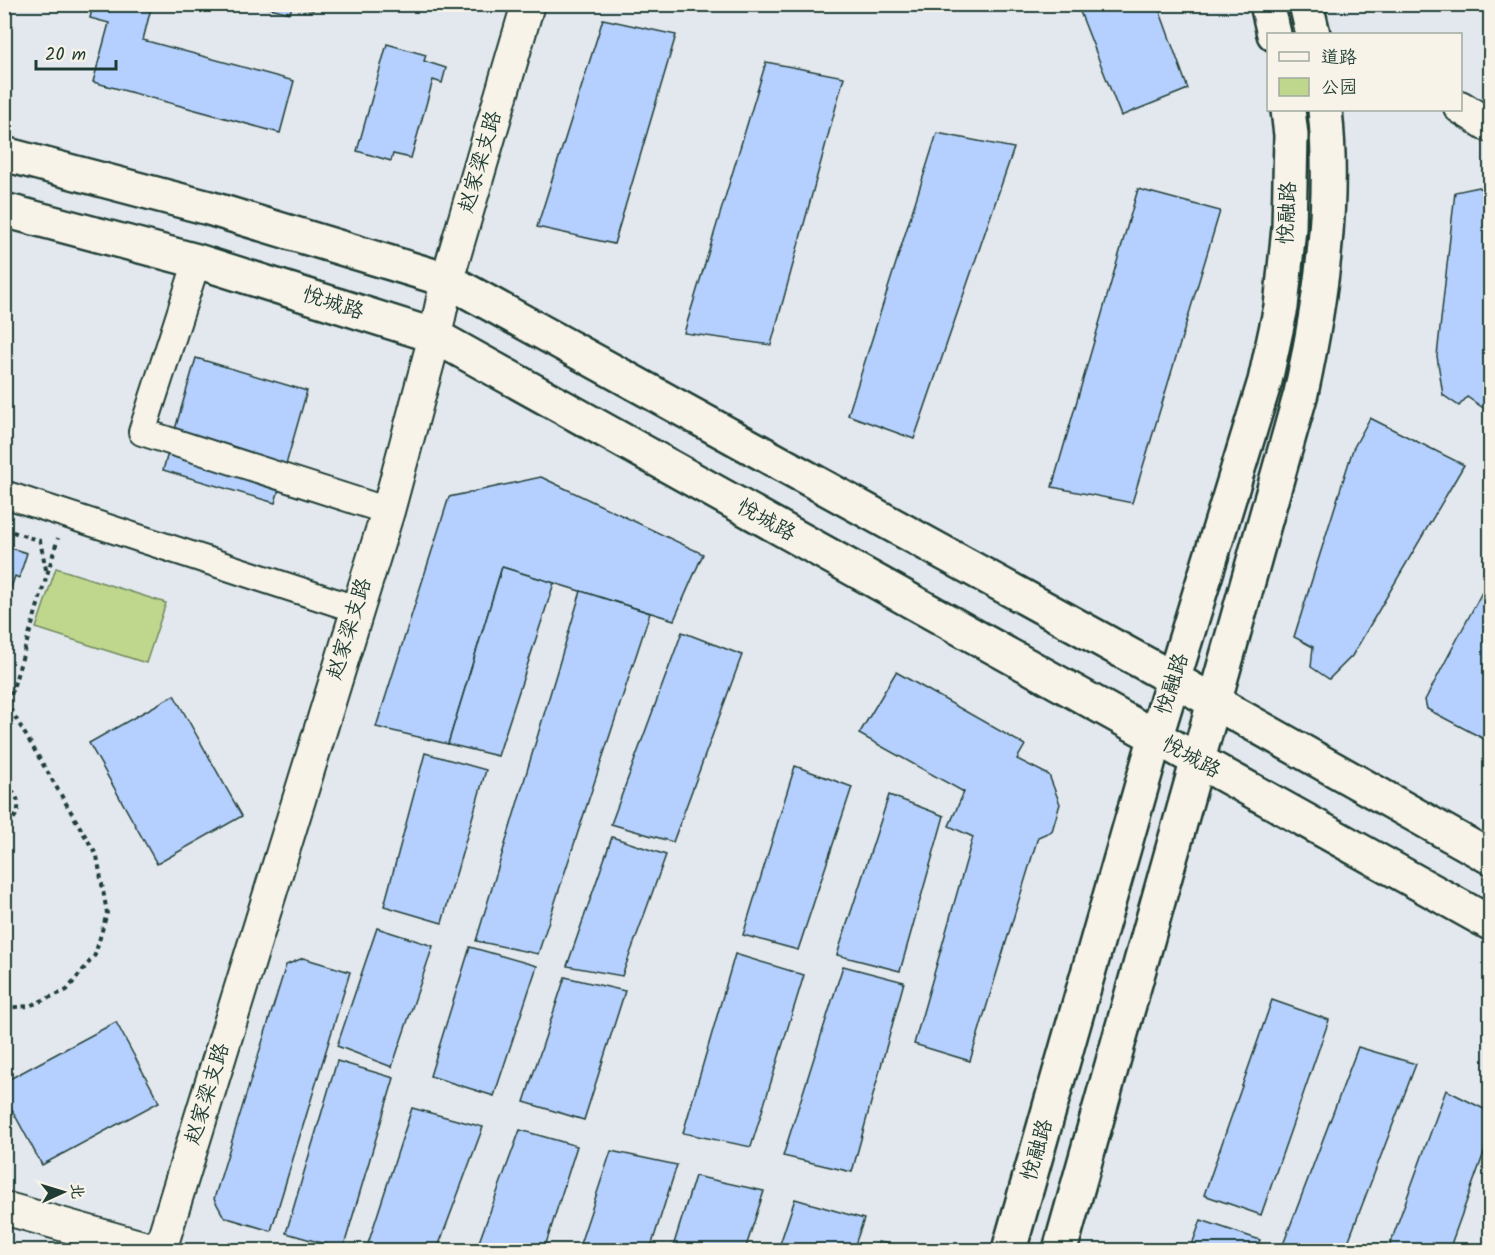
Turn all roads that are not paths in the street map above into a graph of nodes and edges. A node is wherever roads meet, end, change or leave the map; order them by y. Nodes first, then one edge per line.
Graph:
1 (528, 4) edge
2 (1267, 4) edge
3 (1306, 4) edge
4 (1274, 33) edge
5 (1313, 33) edge
6 (1462, 108) edge
7 (1288, 111) edge
8 (1325, 111) edge
9 (1491, 126) edge
10 (4, 154) edge
11 (4, 210) edge
12 (197, 261) junction
13 (447, 280) junction
14 (435, 336) junction
15 (4, 494) edge
16 (388, 511) junction
17 (356, 609) junction
18 (1175, 680) junction
19 (1216, 703) junction
20 (1155, 739) junction
21 (1199, 763) junction
22 (1491, 857) edge
23 (1491, 923) edge
24 (4, 1208) edge
25 (153, 1251) edge
26 (160, 1251) edge
27 (1009, 1251) edge
28 (1060, 1251) edge

1 - 13 street, 赵家梁支路
2 - 4 main road
3 - 5 main road
6 - 9 street
7 - 18 main road, 悦融路
8 - 19 main road, 悦融路
10 - 13 main road
11 - 12 main road, 悦城路
12 - 14 main road, 悦城路
12 - 16 street
13 - 14 street, 赵家梁支路
13 - 18 main road
14 - 16 street, 赵家梁支路
14 - 20 main road, 悦城路
15 - 17 street
16 - 17 street, 赵家梁支路
17 - 26 street, 赵家梁支路
18 - 19 main road
18 - 20 main road, 悦融路
19 - 21 main road, 悦融路
19 - 22 main road
20 - 21 main road, 悦城路
20 - 27 main road, 悦融路
21 - 23 main road, 悦城路
21 - 28 main road, 悦融路
24 - 25 street

